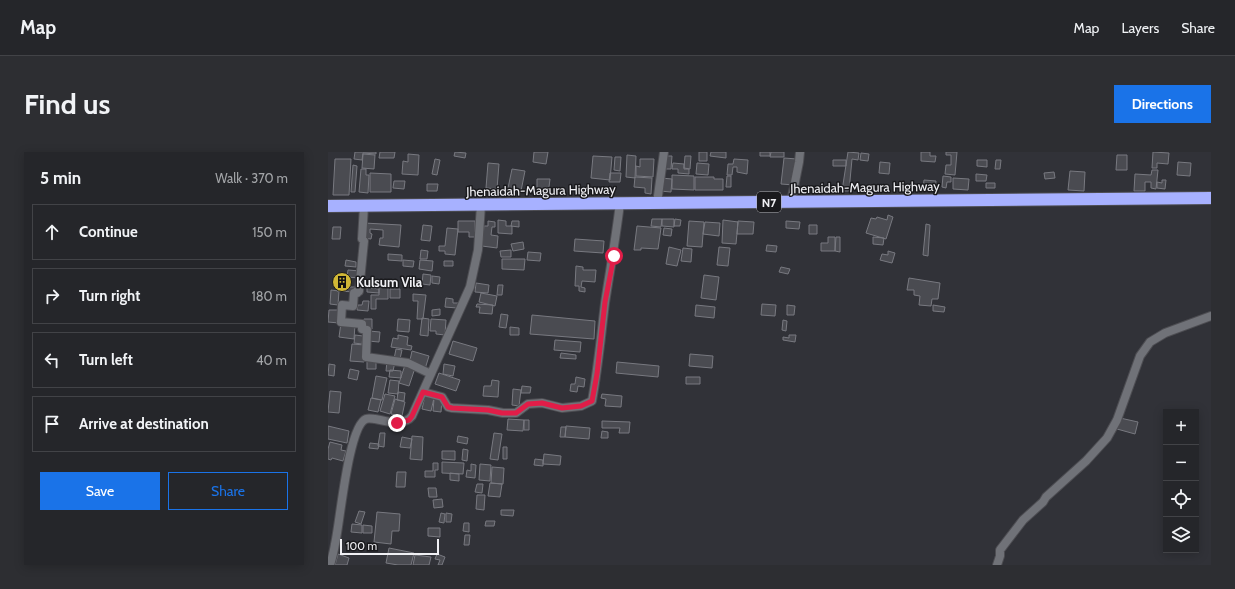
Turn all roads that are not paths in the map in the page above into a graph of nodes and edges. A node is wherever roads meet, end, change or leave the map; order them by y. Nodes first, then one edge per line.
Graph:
1 (664, 152) edge
2 (800, 152) edge
3 (1210, 200) edge
4 (791, 202) junction
5 (620, 203) junction
6 (656, 203) junction
7 (481, 204) junction
8 (328, 206) edge
9 (364, 206) junction
10 (1211, 316) edge
11 (431, 374) junction
12 (423, 392) junction
13 (330, 565) edge
14 (997, 565) edge

1 - 6 street
2 - 4 street
3 - 4 highway, Jhenaidah-Magura Highway / N7
4 - 6 highway, Jhenaidah-Magura Highway / N7
5 - 6 highway, Jhenaidah-Magura Highway / N7
5 - 7 highway, Jhenaidah-Magura Highway / N7
5 - 12 street
7 - 9 highway, Jhenaidah-Magura Highway / N7
7 - 11 street
8 - 9 highway, Jhenaidah-Magura Highway / N7
9 - 11 street
10 - 14 street
11 - 12 street
12 - 13 street

